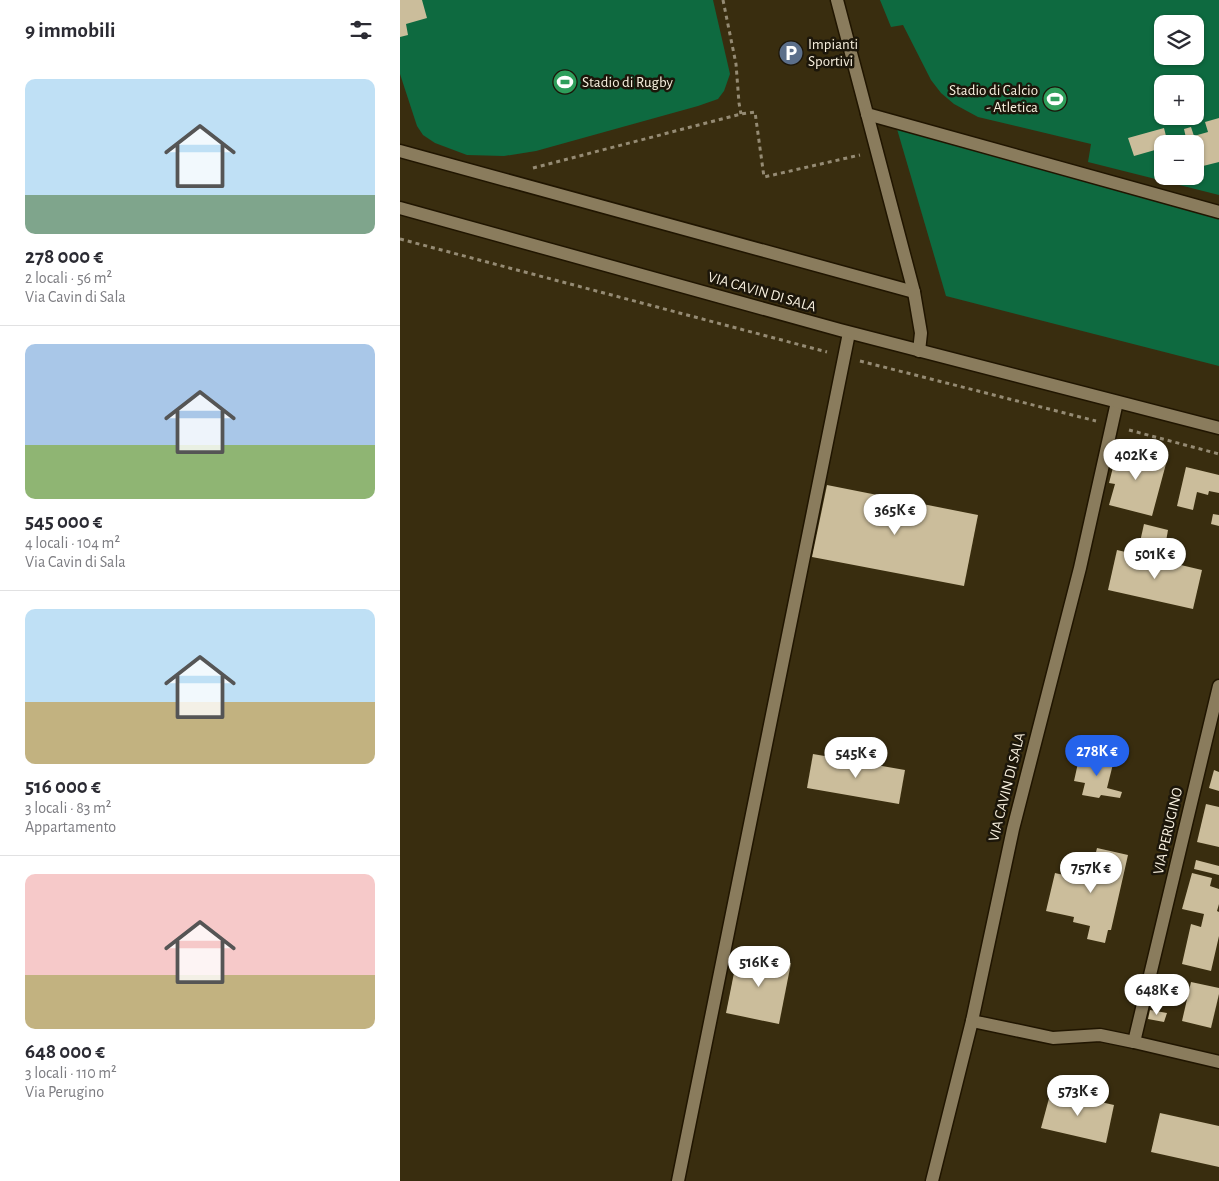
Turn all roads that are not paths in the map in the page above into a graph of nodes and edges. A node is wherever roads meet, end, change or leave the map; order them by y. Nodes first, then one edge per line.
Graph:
1 (837, 0) edge
2 (867, 114) junction
3 (400, 151) edge
4 (400, 208) edge
5 (1219, 212) edge
6 (914, 292) junction
7 (849, 333) junction
8 (919, 351) junction
9 (1116, 402) junction
10 (1219, 428) edge
11 (1219, 686) edge
12 (972, 1021) junction
13 (1134, 1042) junction
14 (1219, 1062) edge
15 (678, 1181) edge
16 (932, 1181) edge

1 - 2 street
2 - 5 street
2 - 6 street
3 - 6 street
4 - 7 street, VIA CAVIN DI SALA
6 - 8 street
7 - 8 street, VIA CAVIN DI SALA
7 - 15 street
8 - 9 street, VIA CAVIN DI SALA
9 - 10 street, VIA CAVIN DI SALA
9 - 12 street, VIA CAVIN DI SALA
11 - 13 street, VIA PERUGINO
12 - 13 street
12 - 16 street, VIA CAVIN DI SALA
13 - 14 street

